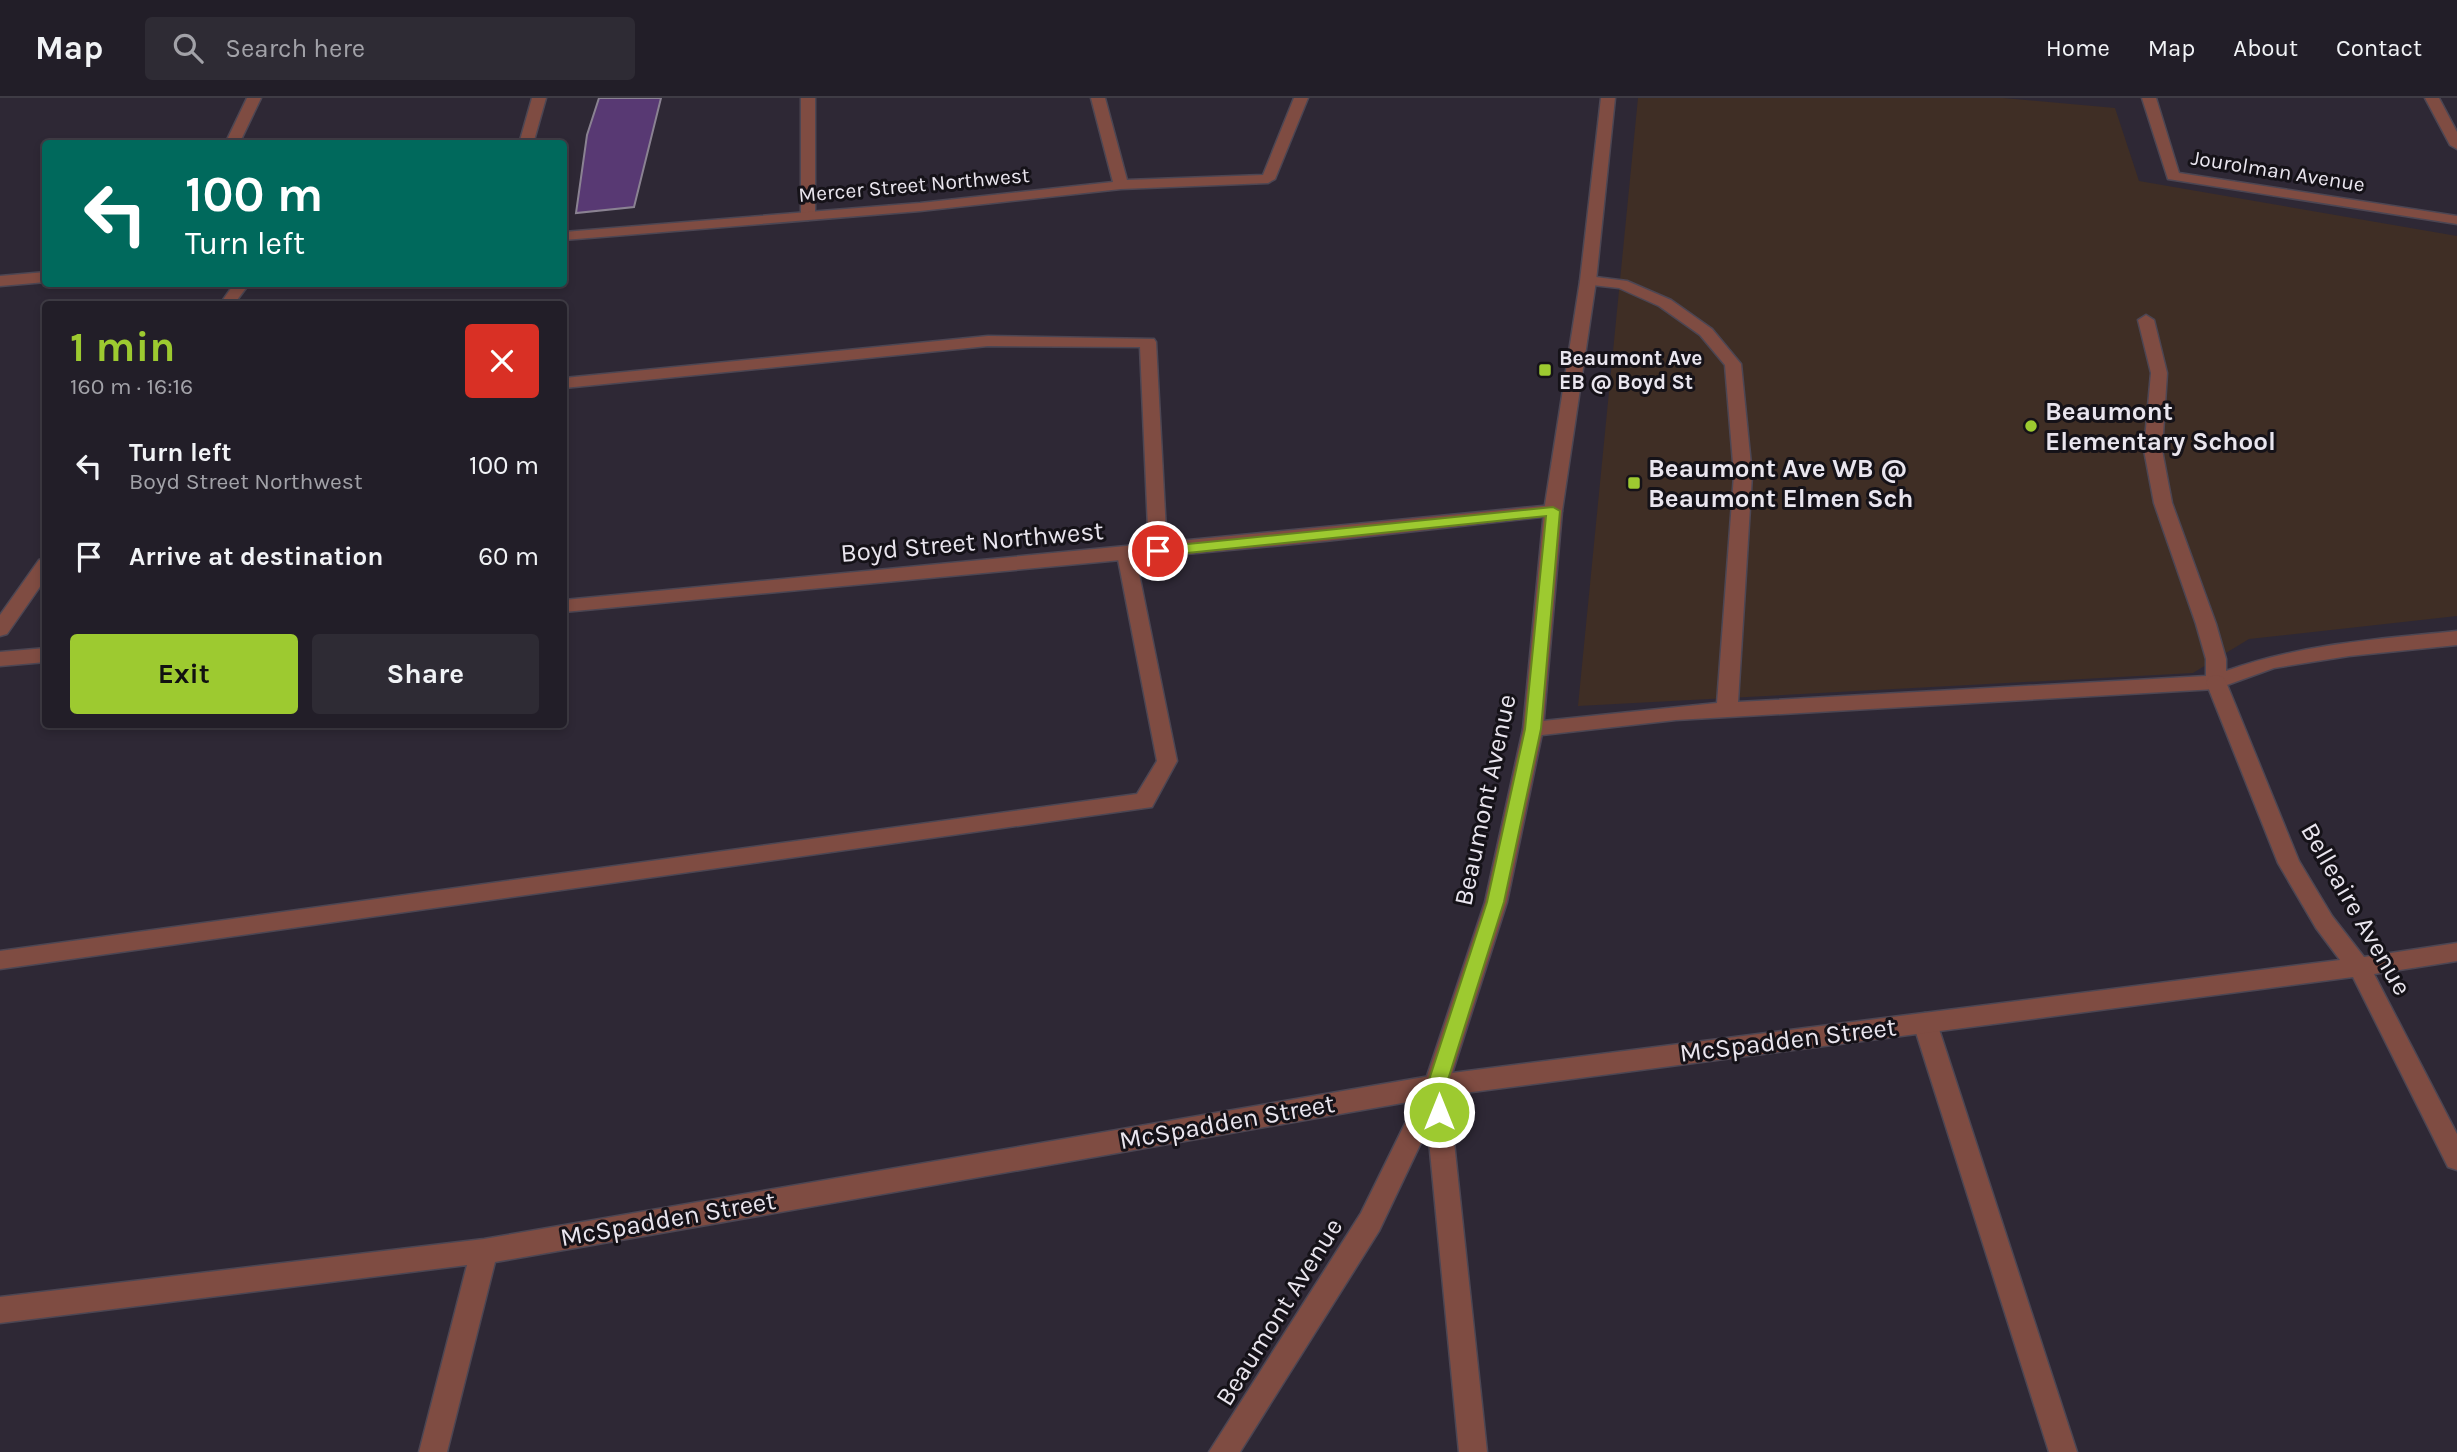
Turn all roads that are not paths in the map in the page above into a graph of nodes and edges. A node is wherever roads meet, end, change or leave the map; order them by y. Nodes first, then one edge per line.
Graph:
1 (254, 98) edge
2 (539, 98) edge
3 (808, 98) edge
4 (1098, 98) edge
5 (1301, 98) edge
6 (1608, 98) edge
7 (2149, 98) edge
8 (2432, 98) edge
9 (234, 140) edge
10 (527, 140) edge
11 (2457, 145) edge
12 (1121, 185) junction
13 (808, 216) junction
14 (2457, 220) edge
15 (567, 236) edge
16 (42, 277) edge
17 (0, 281) edge
18 (1588, 281) junction
19 (2146, 320) dead end
20 (567, 383) edge
21 (1553, 511) junction
22 (1158, 551) junction
23 (1126, 554) junction
24 (42, 570) edge
25 (567, 606) edge
26 (0, 629) edge
27 (2457, 638) edge
28 (42, 655) edge
29 (0, 659) edge
30 (2216, 682) junction
31 (1727, 711) junction
32 (1533, 729) junction
33 (2457, 952) edge
34 (0, 960) edge
35 (2359, 967) junction
36 (1925, 1023) junction
37 (1436, 1086) junction
38 (2457, 1159) edge
39 (484, 1251) junction
40 (0, 1310) edge
41 (433, 1452) edge
42 (1223, 1452) edge
43 (1473, 1452) edge
44 (2063, 1452) edge

1 - 9 street
2 - 10 street
3 - 13 street
4 - 12 street
5 - 12 street, Mercer Street Northwest
6 - 18 street, Beaumont Avenue
7 - 14 street, Jourolman Avenue
8 - 11 street
12 - 13 street, Mercer Street Northwest
13 - 15 street, Mercer Street Northwest
16 - 17 street
18 - 21 street, Beaumont Avenue
18 - 31 street
19 - 30 street, Belleaire Avenue
20 - 22 street
21 - 22 street, Boyd Street Northwest
21 - 32 street, Beaumont Avenue
22 - 23 street, Boyd Street Northwest
23 - 25 street, Boyd Street Northwest
23 - 34 street
24 - 26 street
27 - 30 street
28 - 29 street
30 - 31 street
30 - 35 street, Belleaire Avenue
31 - 32 street
32 - 37 street, Beaumont Avenue
33 - 35 street, McSpadden Street
35 - 36 street, McSpadden Street
35 - 38 street, Belleaire Avenue
36 - 37 street, McSpadden Street
36 - 44 street
37 - 39 street, McSpadden Street
37 - 42 street, Beaumont Avenue
37 - 43 street
39 - 40 street, McSpadden Street
39 - 41 street

